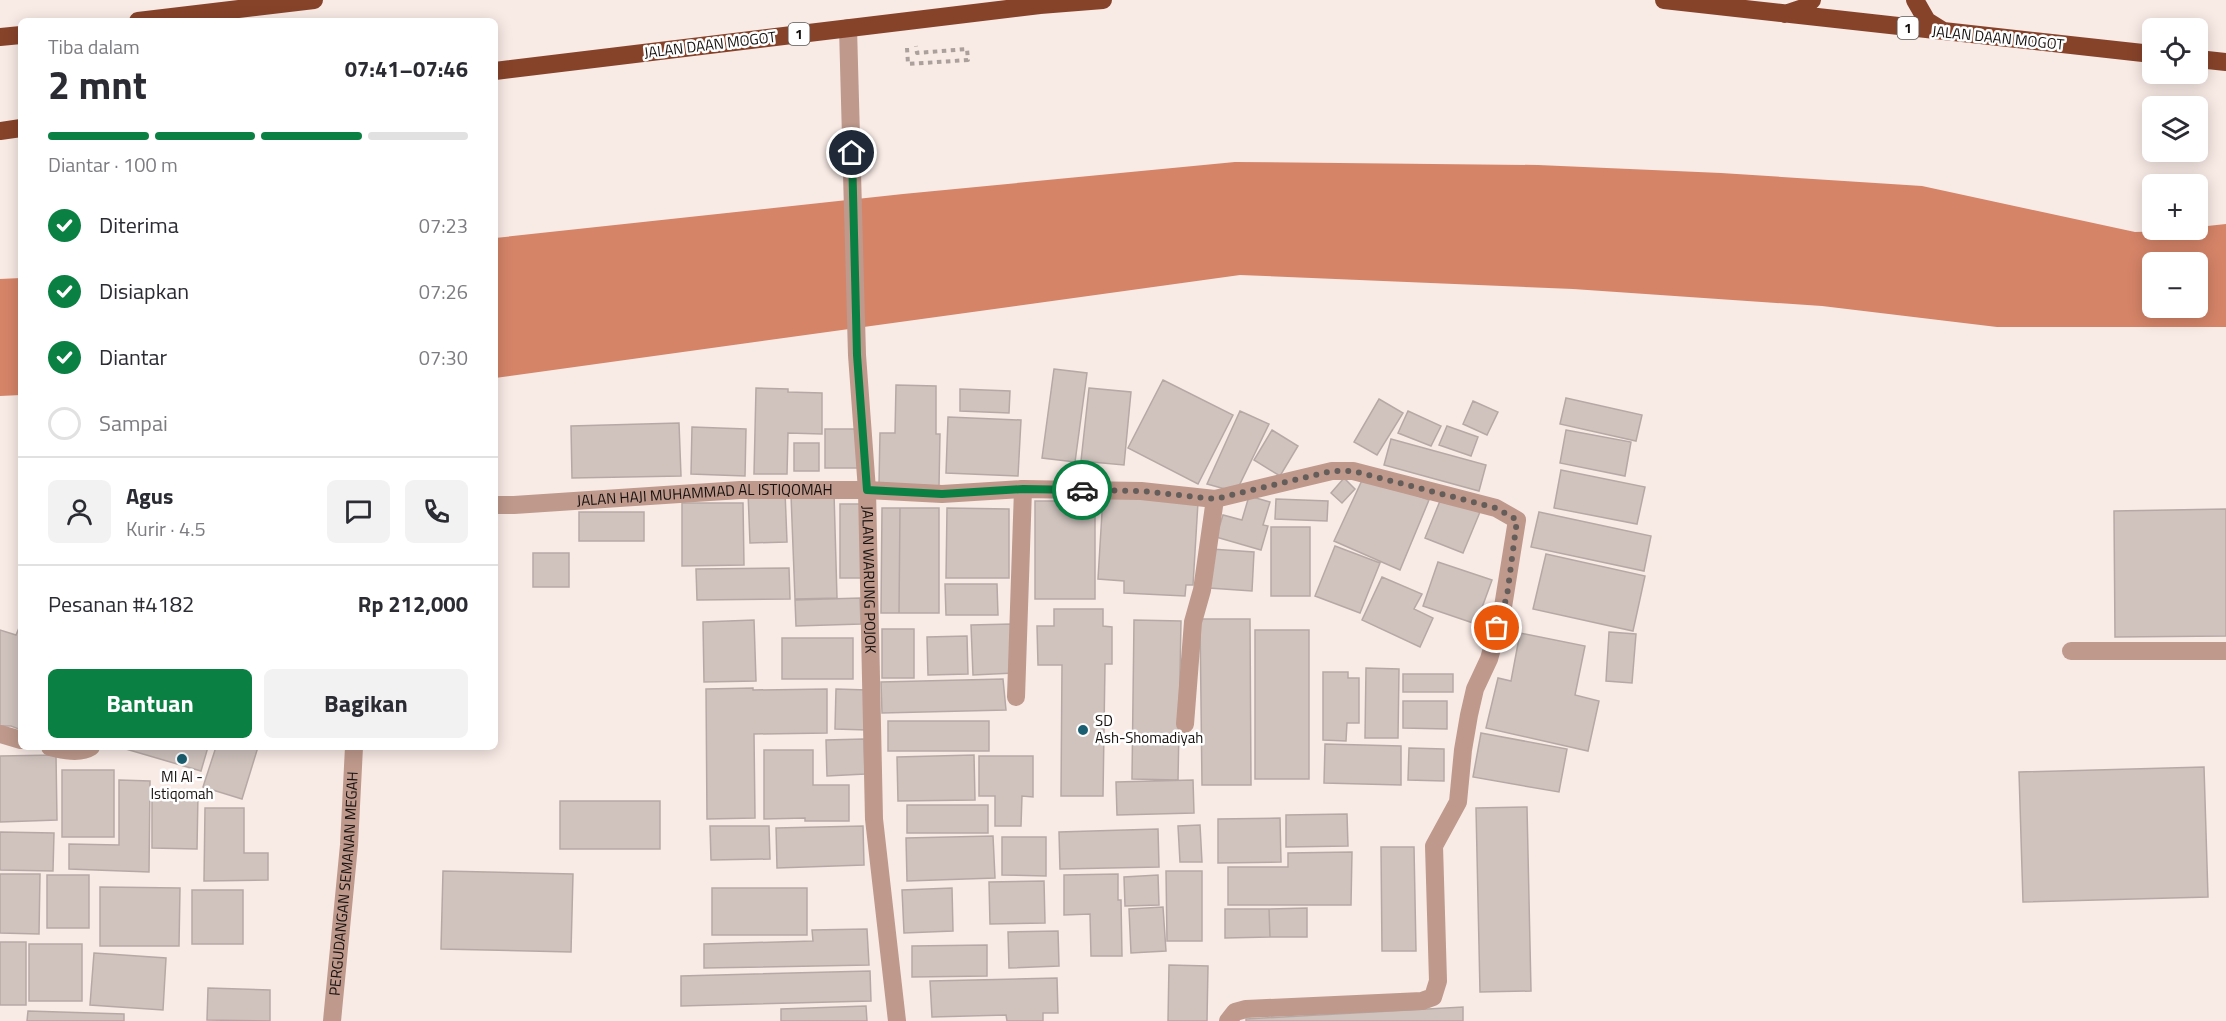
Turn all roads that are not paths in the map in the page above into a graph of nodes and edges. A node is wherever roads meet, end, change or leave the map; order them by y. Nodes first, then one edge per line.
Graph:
1 (314, 0) edge
2 (1103, 0) edge
3 (1664, 0) edge
4 (1812, 0) edge
5 (1915, 0) edge
6 (1783, 14) junction
7 (163, 18) edge
8 (848, 28) junction
9 (1945, 32) junction
10 (18, 35) edge
11 (0, 37) edge
12 (2142, 53) edge
13 (2208, 60) edge
14 (2226, 62) edge
15 (498, 71) edge
16 (18, 129) edge
17 (0, 131) edge
18 (1023, 489) junction
19 (867, 490) junction
20 (1215, 499) junction
21 (498, 505) edge
22 (2071, 651) dead end
23 (2226, 651) edge
24 (1016, 697) dead end
25 (1185, 724) dead end
26 (0, 734) edge
27 (18, 739) edge
28 (62, 750) edge
29 (86, 750) edge
30 (354, 750) edge
31 (332, 1021) edge
32 (897, 1021) edge
33 (1228, 1021) edge

1 - 7 highway
2 - 8 highway, JALAN DAAN MOGOT / 1
3 - 6 highway, JALAN DAAN MOGOT / 1
4 - 6 highway
5 - 9 highway
6 - 9 highway, JALAN DAAN MOGOT / 1
8 - 15 highway, JALAN DAAN MOGOT / 1
8 - 19 street, JALAN WARUNG POJOK
9 - 12 highway, JALAN DAAN MOGOT / 1
10 - 11 highway
13 - 14 highway
16 - 17 highway
18 - 19 street, JALAN HAJI MUHAMMAD AL ISTIQOMAH
18 - 20 street, JALAN HAJI MUHAMMAD AL ISTIQOMAH
18 - 24 street
19 - 21 street, JALAN HAJI MUHAMMAD AL ISTIQOMAH
19 - 32 street, JALAN WARUNG POJOK
20 - 25 street
20 - 33 street, JALAN HAJI MUHAMMAD AL ISTIQOMAH
22 - 23 street
26 - 27 street
28 - 29 street
30 - 31 street, PERGUDANGAN SEMANAN MEGAH

